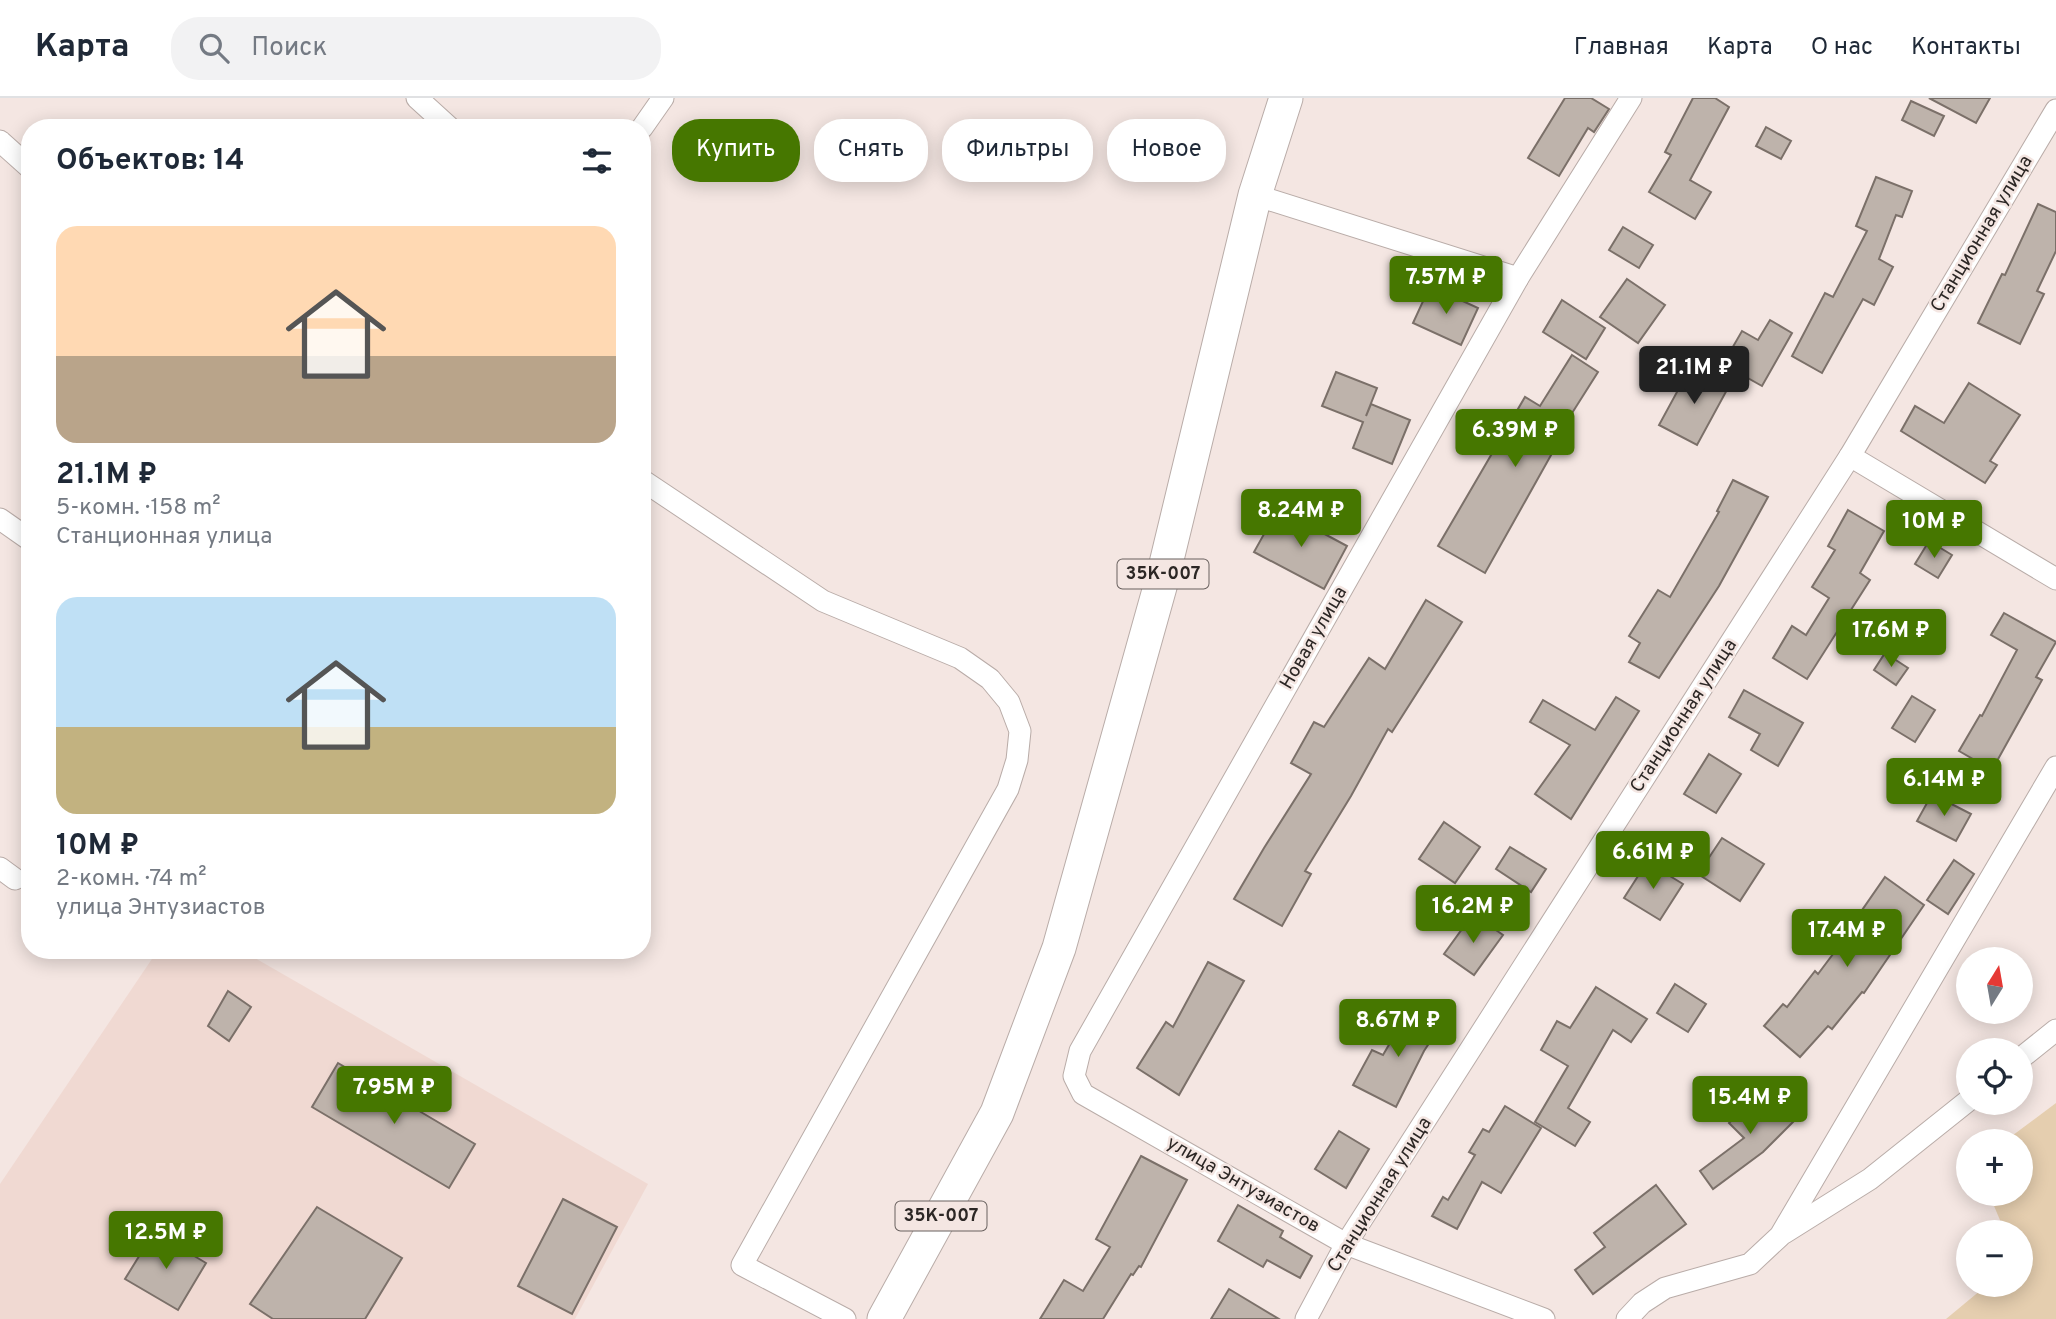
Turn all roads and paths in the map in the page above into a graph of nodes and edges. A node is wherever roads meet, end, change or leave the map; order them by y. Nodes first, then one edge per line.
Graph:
1 (417, 98) edge
2 (663, 98) edge
3 (1286, 98) edge
4 (1632, 98) edge
5 (2056, 110) edge
6 (440, 119) edge
7 (648, 119) edge
8 (0, 141) edge
9 (21, 160) edge
10 (1255, 195) junction
11 (1518, 278) junction
12 (1850, 456) junction
13 (651, 486) edge
14 (0, 519) edge
15 (21, 534) edge
16 (2056, 579) edge
17 (2056, 767) edge
18 (2056, 1030) edge
19 (2033, 1048) edge
20 (1074, 1076) joint
21 (1956, 1110) edge
22 (1780, 1236) junction
23 (1346, 1244) junction
24 (845, 1319) edge
25 (884, 1319) edge
26 (1306, 1319) edge
27 (1544, 1319) edge
28 (1627, 1319) edge

1 - 6 street
2 - 7 street
3 - 10 main road, 35К-007
4 - 11 street, Новая улица
5 - 12 street, Станционная улица
8 - 9 street
10 - 11 street
10 - 25 main road, 35К-007
11 - 20 street, Новая улица
12 - 16 street
12 - 23 street, Станционная улица
13 - 24 street
14 - 15 street
17 - 22 street
18 - 19 street
20 - 23 street, улица Энтузиастов
21 - 22 street
22 - 28 street
23 - 26 street, Станционная улица
23 - 27 street, улица Энтузиастов

